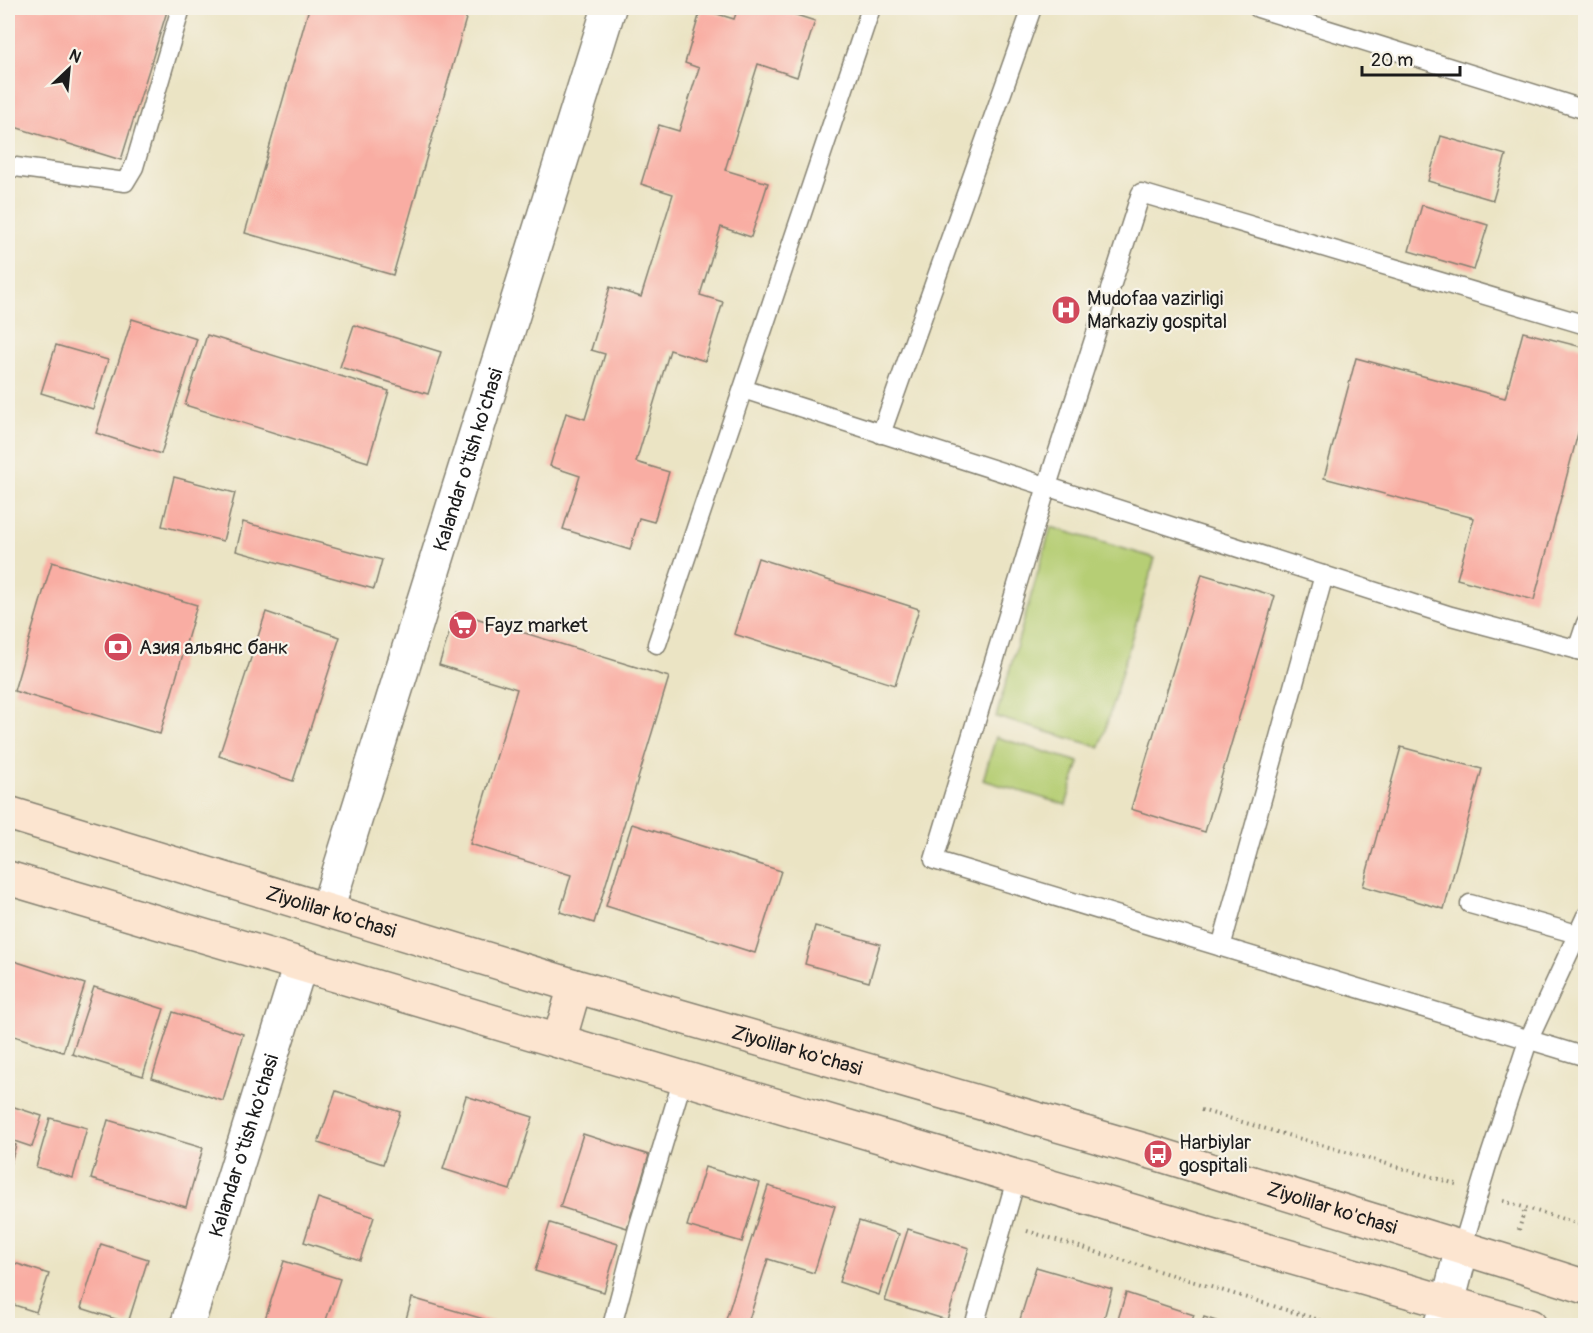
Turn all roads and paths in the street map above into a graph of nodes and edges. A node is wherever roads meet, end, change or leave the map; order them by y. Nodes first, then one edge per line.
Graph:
1 (181, 8) edge
2 (609, 8) edge
3 (871, 8) edge
4 (1032, 8) edge
5 (1258, 8) edge
6 (1586, 110) edge
7 (8, 166) edge
8 (1586, 325) edge
9 (742, 389) junction
10 (881, 434) junction
11 (1047, 486) junction
12 (1324, 575) junction
13 (1586, 623) edge
14 (657, 644) dead end
15 (1581, 651) edge
16 (8, 813) edge
17 (8, 880) edge
18 (1470, 904) dead end
19 (327, 910) junction
20 (1586, 916) edge
21 (1577, 934) junction
22 (1221, 947) junction
23 (300, 965) junction
24 (575, 986) junction
25 (559, 1041) junction
26 (1528, 1041) junction
27 (1586, 1058) edge
28 (683, 1078) junction
29 (1201, 1110) dead end
30 (1017, 1176) junction
31 (1479, 1192) junction
32 (1525, 1208) junction
33 (1003, 1224) junction
34 (1586, 1226) edge
35 (1519, 1230) dead end
36 (1462, 1248) junction
37 (1586, 1287) edge
38 (1444, 1314) edge
39 (187, 1326) edge
40 (612, 1326) edge
41 (974, 1326) edge
42 (1339, 1326) edge
43 (1530, 1326) edge

1 - 7 lane
2 - 19 street, Kalandar o'tish ko'chasi
3 - 9 lane
4 - 10 lane
5 - 6 lane
8 - 11 lane
9 - 10 lane
9 - 14 lane
10 - 11 lane
11 - 12 lane
11 - 22 lane
12 - 15 lane
12 - 22 lane
13 - 15 lane
16 - 19 main road, Ziyolilar ko'chasi
17 - 23 main road
18 - 21 lane
19 - 24 main road, Ziyolilar ko'chasi
20 - 21 lane
21 - 26 lane
22 - 26 lane
23 - 25 main road
23 - 39 street, Kalandar o'tish ko'chasi
24 - 25 main road
24 - 36 main road, Ziyolilar ko'chasi
25 - 28 main road
26 - 27 lane
26 - 31 lane
28 - 30 main road
28 - 40 lane
29 - 31 path
30 - 33 lane
30 - 38 main road
31 - 32 path
31 - 36 lane
32 - 34 path
32 - 35 path
33 - 41 lane
33 - 42 path
36 - 37 main road, Ziyolilar ko'chasi
36 - 38 street
38 - 43 main road

